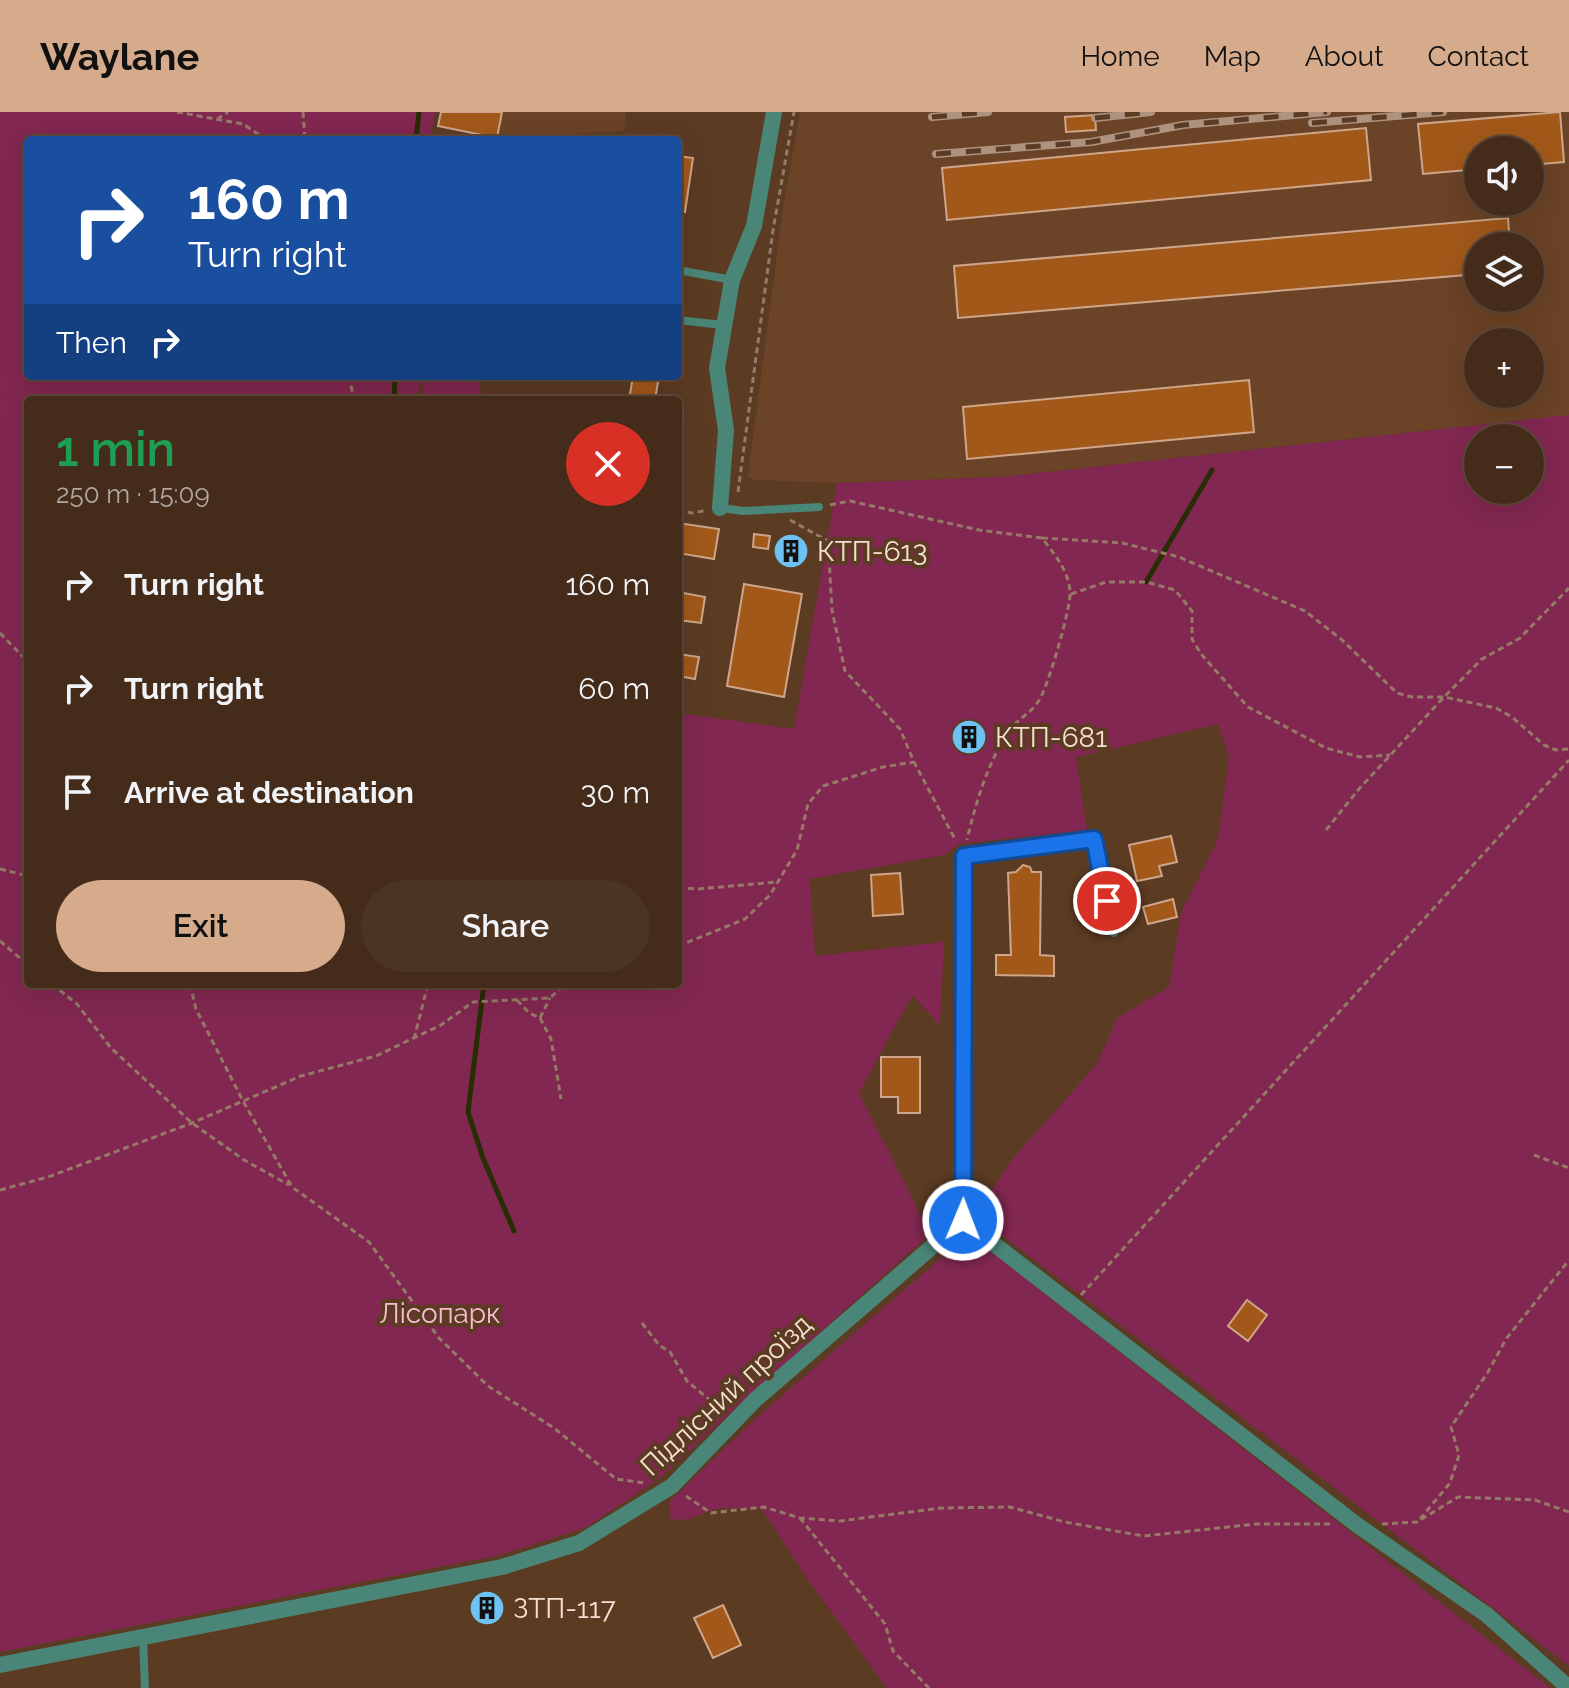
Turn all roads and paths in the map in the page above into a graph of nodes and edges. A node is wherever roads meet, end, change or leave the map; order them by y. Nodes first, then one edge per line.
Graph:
1 (177, 112) edge
2 (228, 112) edge
3 (303, 112) edge
4 (774, 112) edge
5 (794, 112) edge
6 (217, 119) junction
7 (261, 136) edge
8 (305, 136) edge
9 (682, 271) edge
10 (732, 280) junction
11 (682, 320) edge
12 (723, 325) junction
13 (737, 499) dead end
14 (819, 507) joint
15 (720, 508) junction
16 (768, 508) junction
17 (682, 511) edge
18 (1042, 538) junction
19 (1569, 588) edge
20 (1071, 594) junction
21 (0, 633) edge
22 (24, 658) edge
23 (1444, 697) junction
24 (1569, 749) edge
25 (1390, 755) junction
26 (1569, 760) edge
27 (914, 762) junction
28 (1326, 830) dead end
29 (964, 856) junction
30 (0, 869) edge
31 (24, 875) edge
32 (777, 882) junction
33 (682, 888) edge
34 (1114, 933) dead end
35 (0, 941) edge
36 (682, 944) edge
37 (24, 962) edge
38 (57, 988) edge
39 (191, 988) edge
40 (427, 988) edge
41 (561, 988) edge
42 (550, 998) junction
43 (517, 1000) junction
44 (540, 1018) junction
45 (414, 1039) junction
46 (561, 1099) dead end
47 (243, 1101) junction
48 (192, 1123) junction
49 (1534, 1155) dead end
50 (1569, 1168) edge
51 (292, 1187) junction
52 (0, 1190) edge
53 (963, 1220) junction
54 (1569, 1260) edge
55 (1073, 1303) junction
56 (642, 1323) dead end
57 (736, 1420) junction
58 (672, 1486) junction
59 (1569, 1512) edge
60 (800, 1518) junction
61 (1417, 1522) junction
62 (1357, 1525) junction
63 (143, 1638) junction
64 (0, 1665) edge
65 (145, 1688) edge
66 (929, 1688) edge
67 (1569, 1688) edge

1 - 6 path
2 - 6 path
3 - 8 path
4 - 10 street
5 - 13 path
6 - 7 path
9 - 10 lane
10 - 12 street
11 - 12 lane
12 - 15 street
14 - 16 lane
14 - 18 path
15 - 16 lane
15 - 17 path
16 - 27 path
18 - 20 path
18 - 23 path
19 - 23 path
20 - 25 path
20 - 29 path
21 - 22 path
23 - 24 path
23 - 25 path
25 - 28 path
26 - 55 path
27 - 29 path
27 - 32 path
29 - 34 lane
29 - 53 street
30 - 31 path
32 - 33 path
32 - 36 path
35 - 37 path
38 - 48 path
39 - 47 path
40 - 45 path
41 - 42 path
42 - 43 path
42 - 44 path
43 - 44 path
43 - 45 path
44 - 46 path
45 - 47 path
47 - 48 path
47 - 51 path
48 - 51 path
48 - 52 path
49 - 50 path
51 - 58 path
53 - 55 street
53 - 57 street, Підлісний проїзд
54 - 61 path
55 - 62 street
56 - 57 path
57 - 58 street, Підлісний проїзд
58 - 60 path
58 - 63 street, Підлісний проїзд
59 - 61 path
60 - 62 path
60 - 66 path
61 - 62 path
62 - 67 street
63 - 64 street, Підлісний проїзд
63 - 65 lane

